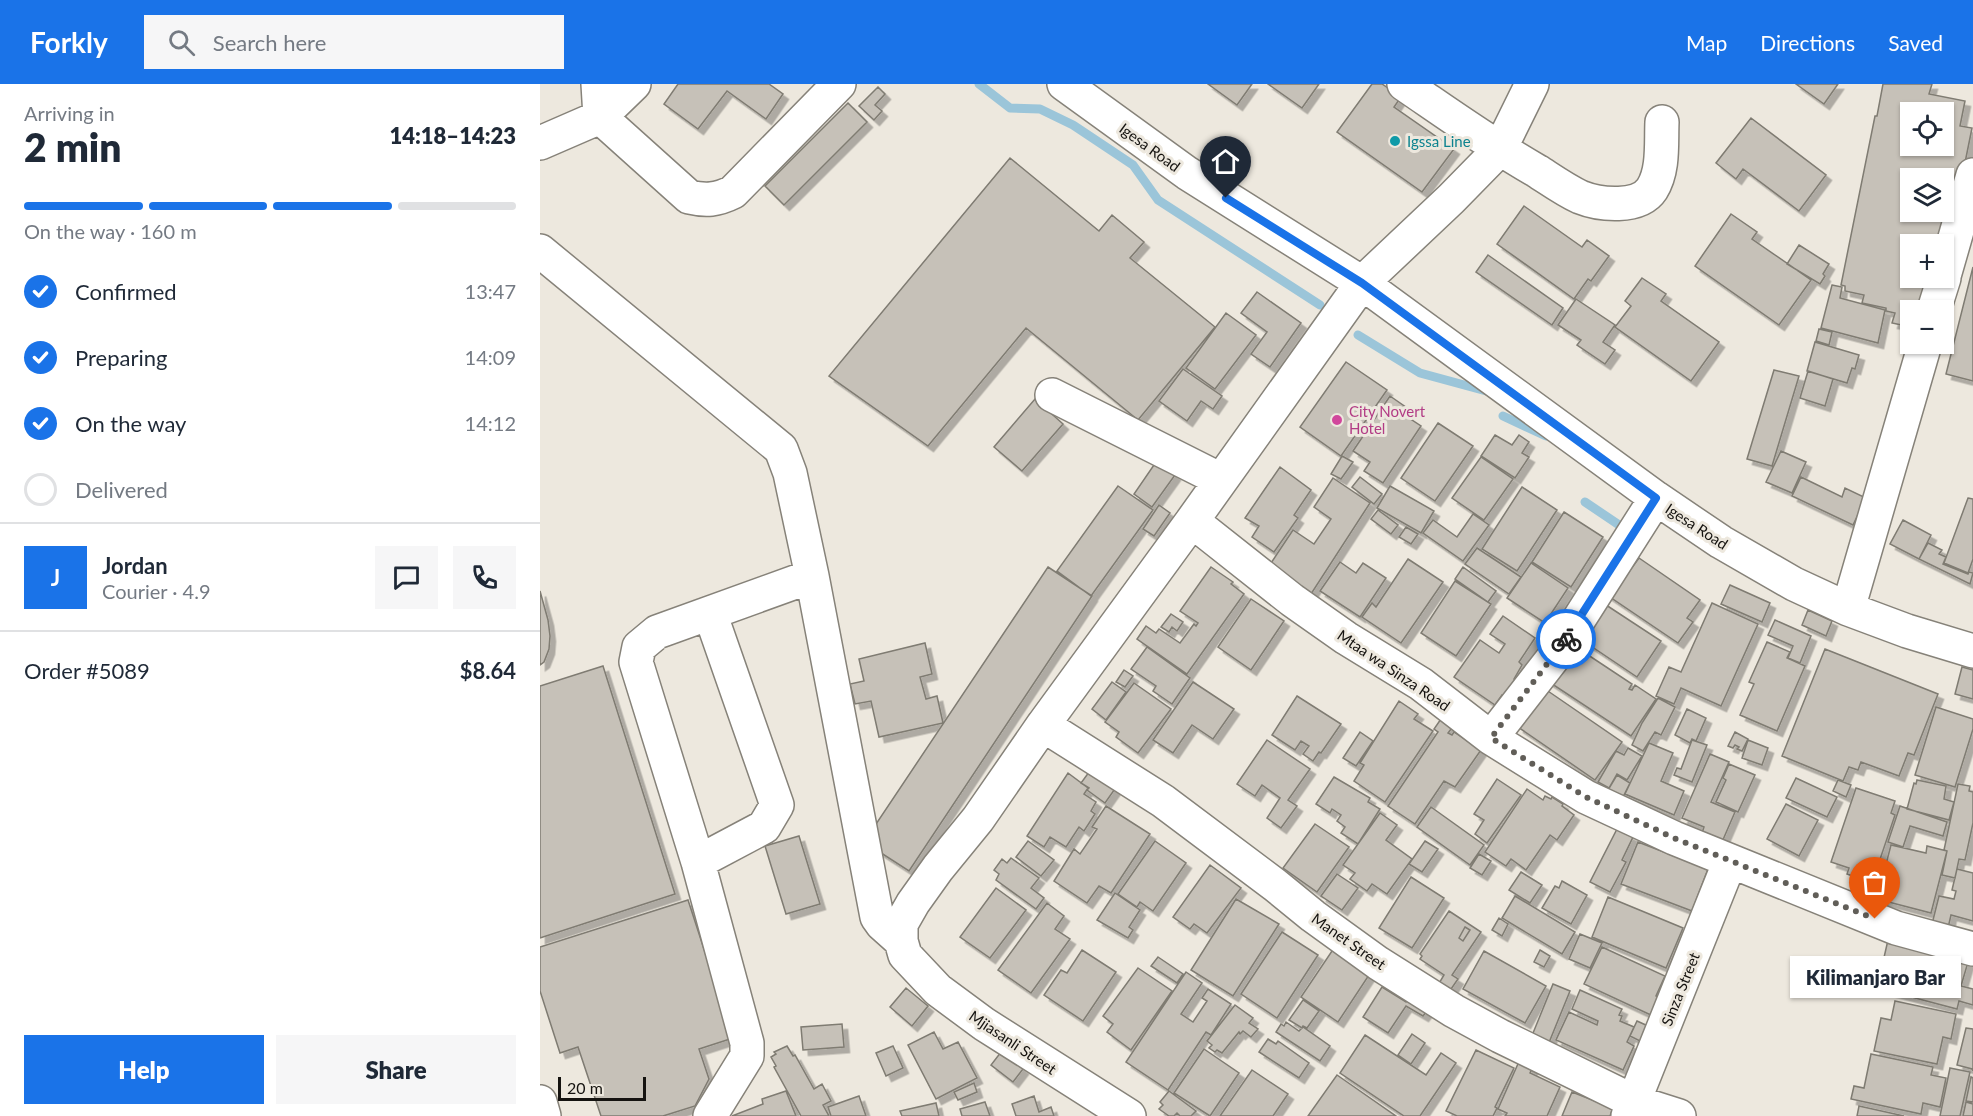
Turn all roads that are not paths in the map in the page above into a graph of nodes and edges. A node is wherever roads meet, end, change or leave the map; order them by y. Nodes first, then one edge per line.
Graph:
1 (598, 84) edge
2 (634, 84) edge
3 (839, 84) edge
4 (1064, 84) edge
5 (1404, 84) edge
6 (1532, 84) edge
7 (600, 117) junction
8 (1662, 122) dead end
9 (540, 143) edge
10 (1500, 150) junction
11 (1973, 175) edge
12 (1954, 242) edge
13 (540, 250) edge
14 (1362, 283) junction
15 (1922, 354) edge
16 (1052, 395) dead end
17 (1221, 480) junction
18 (1656, 498) junction
19 (1192, 521) junction
20 (812, 576) junction
21 (1848, 609) junction
22 (710, 613) junction
23 (1973, 651) edge
24 (1043, 725) junction
25 (1491, 738) junction
26 (1730, 861) junction
27 (698, 862) junction
28 (903, 948) junction
29 (1973, 949) edge
30 (540, 1102) edge
31 (1632, 1109) edge
32 (544, 1116) edge
33 (710, 1116) edge
34 (1129, 1116) edge
35 (1679, 1116) edge

1 - 7 street
2 - 7 street
3 - 7 street
4 - 14 street, Igesa Road
5 - 10 street
6 - 10 street
7 - 9 street
8 - 10 street
10 - 14 street
11 - 12 street
13 - 20 street, Mjiasanli Street
14 - 17 street
14 - 18 street, Igesa Road
15 - 21 street
16 - 17 street
17 - 19 street
18 - 21 street, Igesa Road
18 - 25 street
19 - 24 street
19 - 25 street, Mtaa wa Sinza Road
20 - 22 street
20 - 28 street, Mjiasanli Street
21 - 23 street, Igesa Road
22 - 27 street
22 - 27 street
24 - 28 street
24 - 31 street, Manet Street
25 - 26 street, Mtaa wa Sinza Road
26 - 29 street, Mtaa wa Sinza Road
26 - 31 street, Sinza Street
27 - 33 street
28 - 34 street, Mjiasanli Street
30 - 32 street
31 - 35 street, Manet Street

